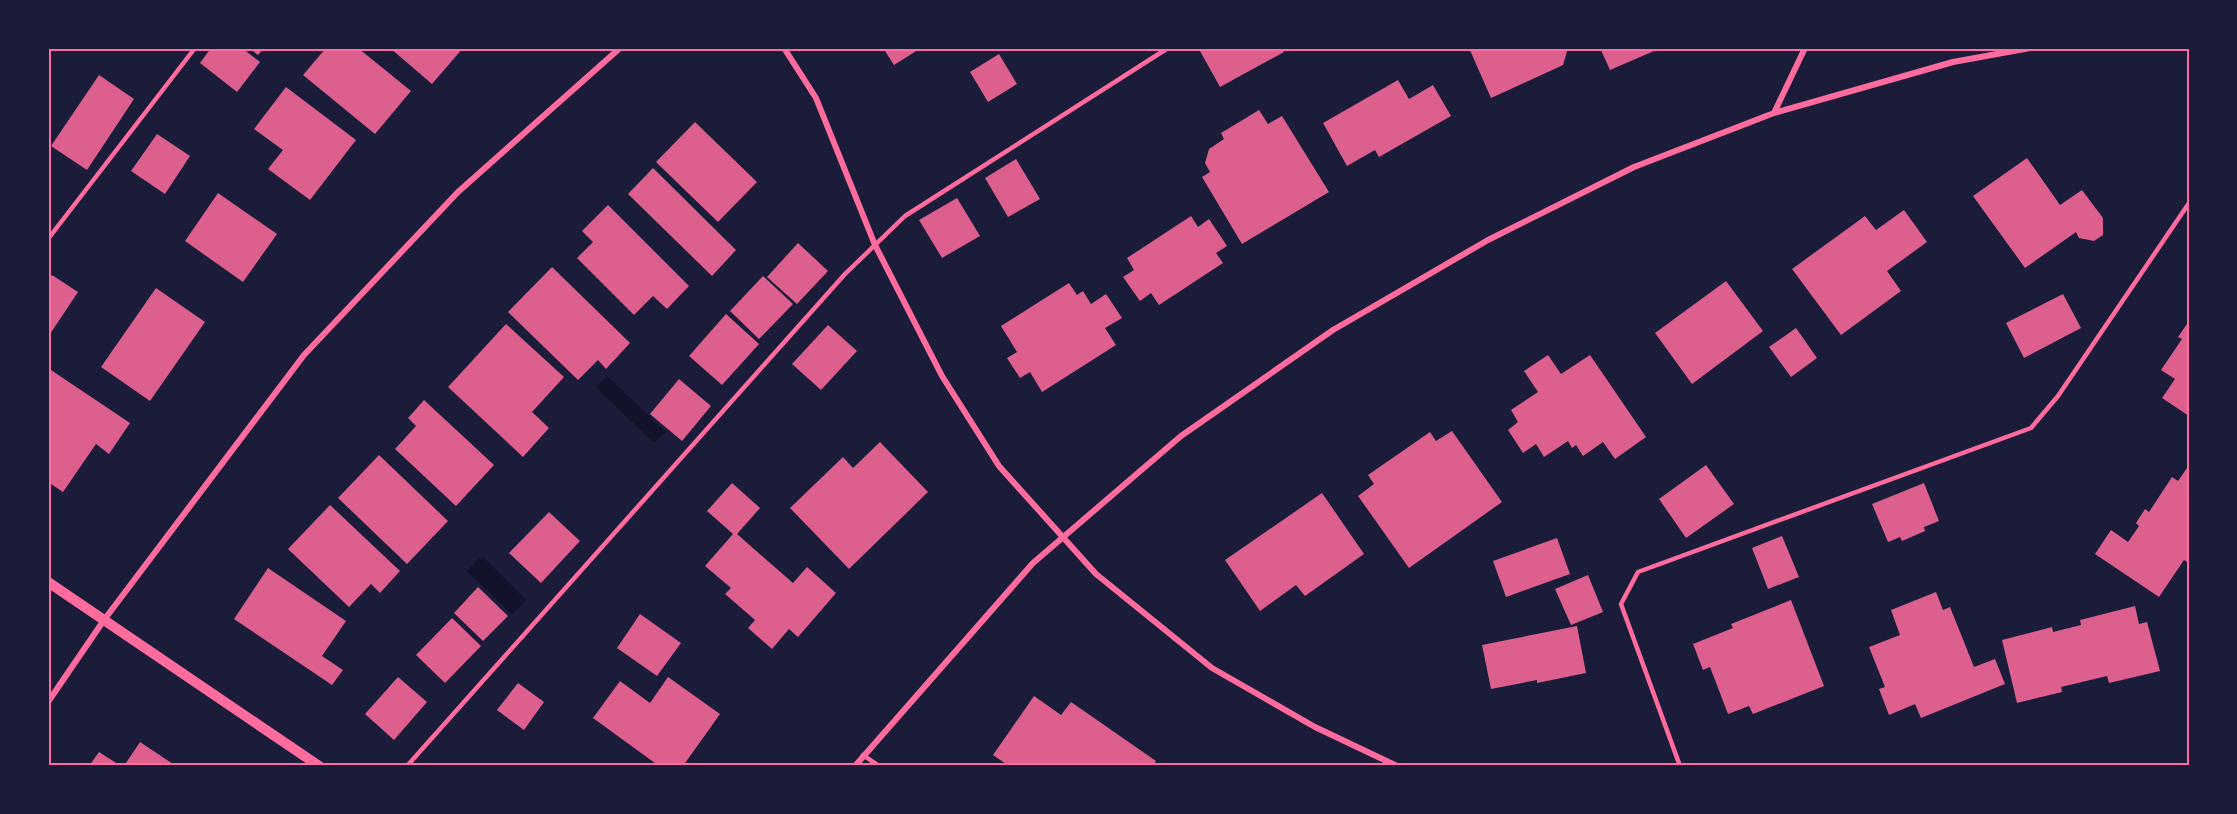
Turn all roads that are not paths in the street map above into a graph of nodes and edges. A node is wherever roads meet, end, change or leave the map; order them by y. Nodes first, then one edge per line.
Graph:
1 (195, 48) edge
2 (620, 48) edge
3 (784, 48) edge
4 (1168, 48) edge
5 (1805, 48) edge
6 (2030, 48) edge
7 (1774, 113) junction
8 (2189, 203) edge
9 (48, 239) edge
10 (875, 245) junction
11 (1062, 537) junction
12 (48, 582) edge
13 (104, 620) junction
14 (48, 702) edge
15 (863, 755) junction
16 (319, 766) edge
17 (407, 766) edge
18 (855, 766) edge
19 (879, 766) edge
20 (1397, 766) edge
21 (1680, 766) edge

1 - 9 lane
2 - 13 street
3 - 10 street
4 - 10 lane
5 - 7 street
6 - 7 street
7 - 11 street
8 - 21 lane
10 - 11 street
10 - 17 lane
11 - 15 street
11 - 20 street
12 - 13 street
13 - 14 street
13 - 16 street
15 - 18 street
15 - 19 lane

